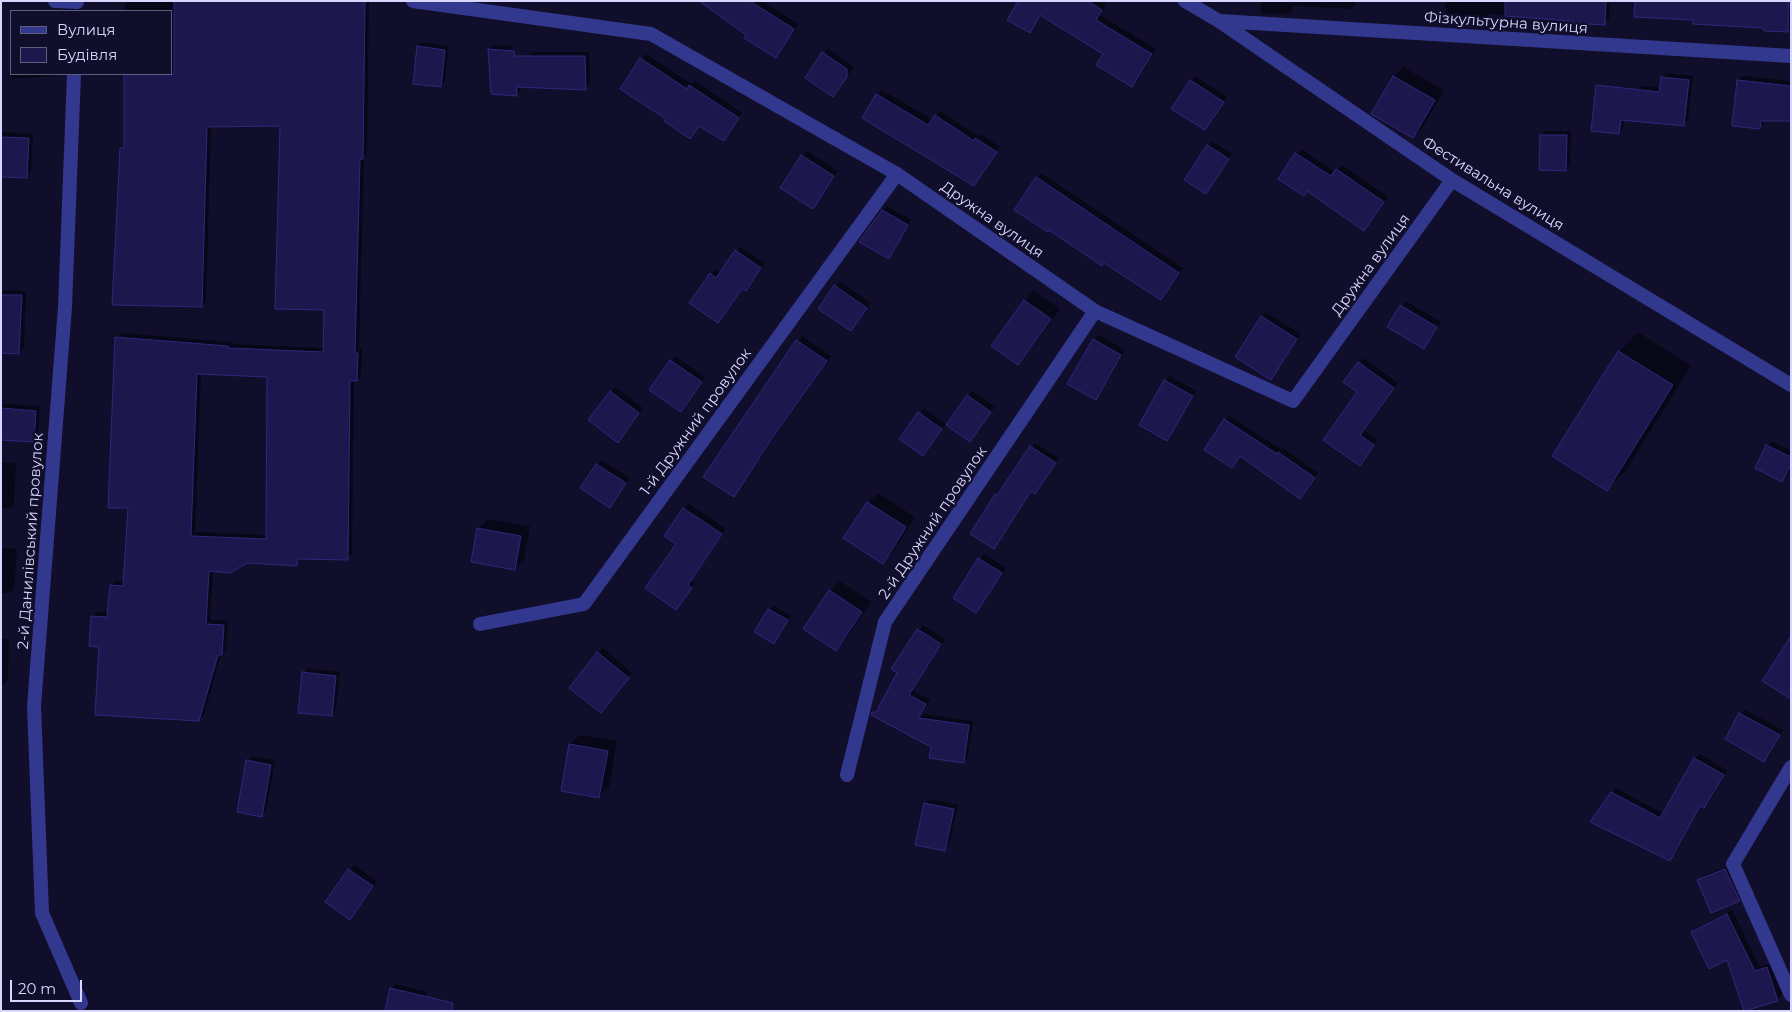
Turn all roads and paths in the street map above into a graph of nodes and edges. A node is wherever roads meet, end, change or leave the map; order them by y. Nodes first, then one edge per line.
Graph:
1 (55, 1) edge
2 (77, 1) edge
3 (414, 1) edge
4 (1186, 1) edge
5 (1218, 21) junction
6 (1791, 56) edge
7 (74, 75) edge
8 (897, 174) junction
9 (1452, 180) junction
10 (1095, 310) junction
11 (1791, 385) edge
12 (480, 624) dead end
13 (1791, 767) edge
14 (847, 775) dead end
15 (1791, 994) edge
16 (81, 1003) dead end

1 - 2 street
3 - 8 street, Дружна вулиця
4 - 5 street, Фестивальна вулиця
5 - 6 street, Фізкультурна вулиця
5 - 9 street, Фестивальна вулиця
7 - 16 street, 2-й Данилівський провулок
8 - 10 street, Дружна вулиця
8 - 12 street, 1-й Дружний провулок
9 - 10 street, Дружна вулиця
9 - 11 street, Фестивальна вулиця
10 - 14 street, 2-й Дружний провулок
13 - 15 street

